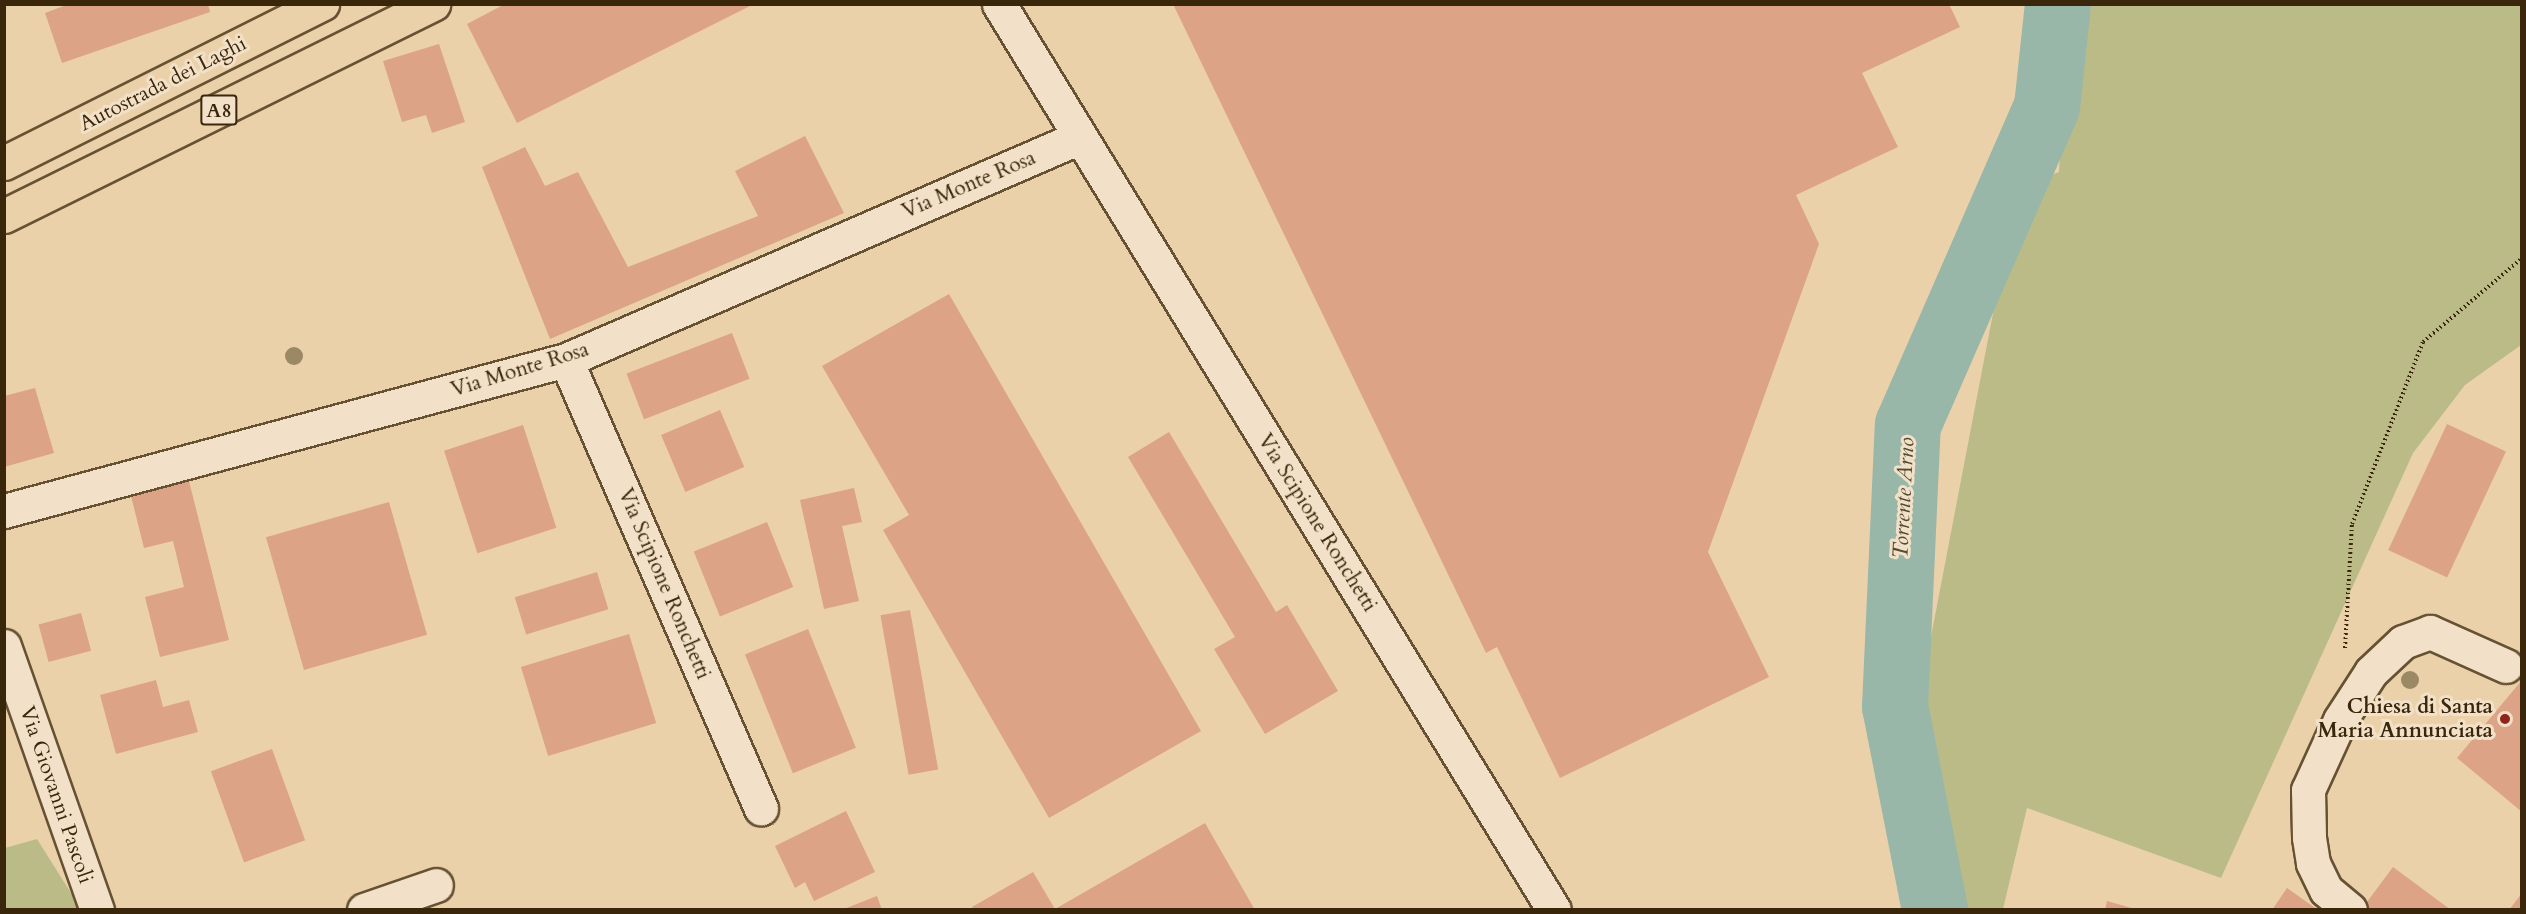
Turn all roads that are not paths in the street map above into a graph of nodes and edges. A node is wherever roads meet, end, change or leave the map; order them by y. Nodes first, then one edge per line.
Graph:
1 (322, 4) edge
2 (433, 4) edge
3 (999, 4) edge
4 (1080, 137) junction
5 (4, 163) edge
6 (4, 216) edge
7 (566, 360) junction
8 (4, 511) edge
9 (4, 646) edge
10 (2506, 666) dead end
11 (761, 808) dead end
12 (436, 885) dead end
13 (97, 909) edge
14 (364, 909) edge
15 (1554, 909) edge
16 (2350, 909) edge

1 - 5 highway, Autostrada dei Laghi / A8
2 - 6 highway, A8
3 - 4 street, Via Scipione Ronchetti
4 - 7 street, Via Monte Rosa
4 - 15 street, Via Scipione Ronchetti
7 - 8 street, Via Monte Rosa
7 - 11 street, Via Scipione Ronchetti
9 - 13 street, Via Giovanni Pascoli
10 - 16 street
12 - 14 street

